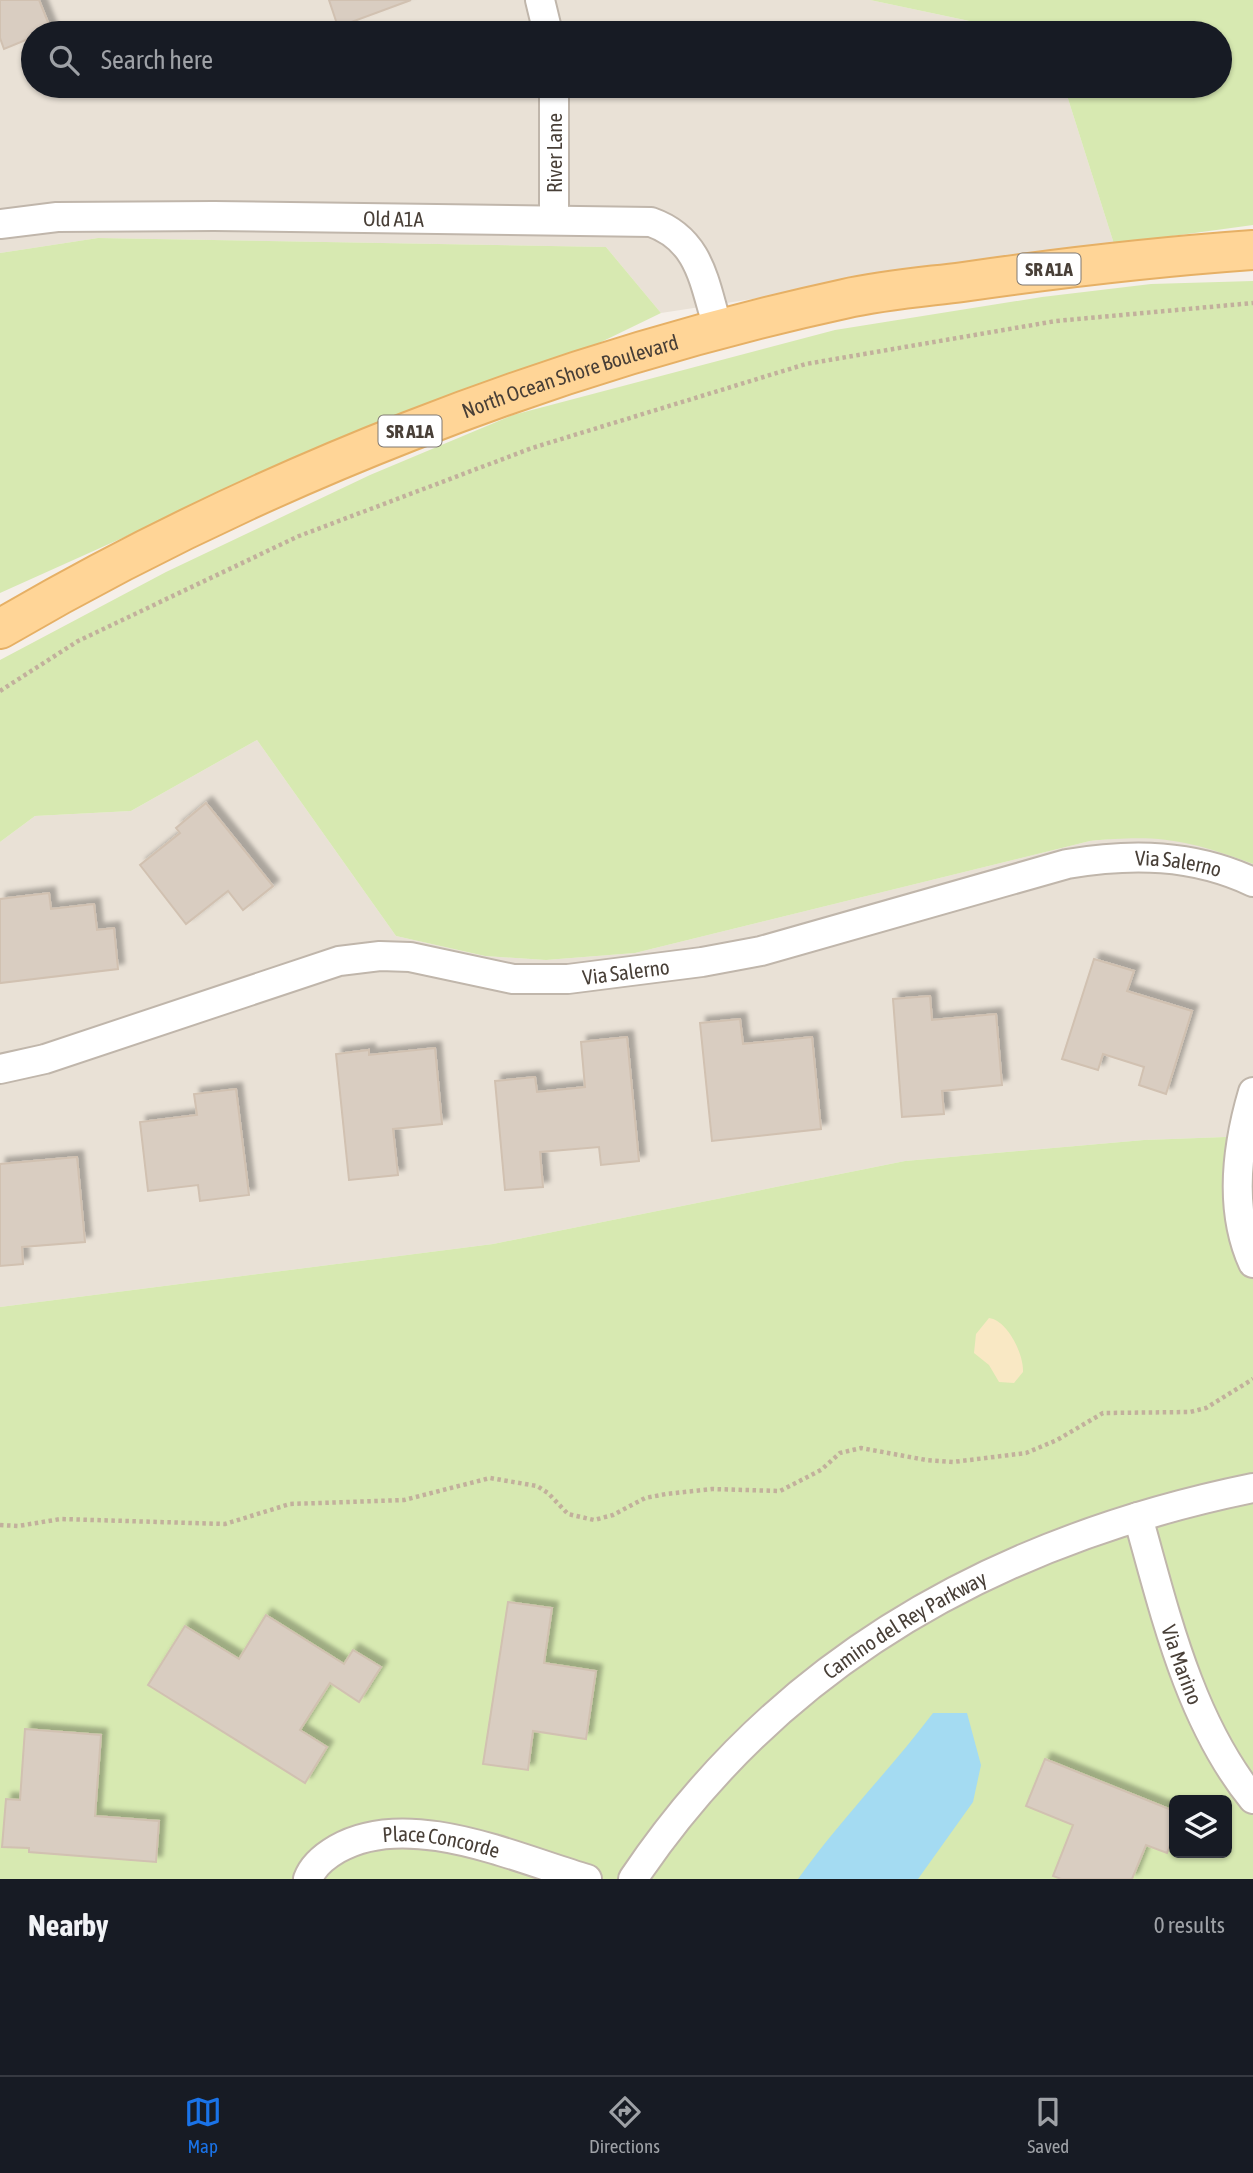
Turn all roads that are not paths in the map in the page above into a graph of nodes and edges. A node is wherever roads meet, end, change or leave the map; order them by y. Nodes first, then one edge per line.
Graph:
1 (540, 0) edge
2 (545, 21) edge
3 (554, 98) edge
4 (554, 220) junction
5 (0, 224) edge
6 (1253, 250) edge
7 (719, 331) junction
8 (0, 629) edge
9 (1253, 882) edge
10 (0, 1069) edge
11 (1253, 1092) edge
12 (1253, 1263) edge
13 (1253, 1488) edge
14 (1138, 1517) junction
15 (1253, 1799) edge
16 (308, 1879) edge
17 (587, 1879) edge
18 (633, 1879) edge

1 - 2 street
3 - 4 street, River Lane
4 - 5 street, Old A1A
4 - 7 street, Old A1A
6 - 7 main road, North Ocean Shore Boulevard / SR A1A
7 - 8 main road, North Ocean Shore Boulevard / SR A1A
9 - 10 street, Via Salerno
11 - 12 street
13 - 14 street, Camino del Rey Parkway
14 - 15 street, Via Marino
14 - 18 street, Camino del Rey Parkway
16 - 17 street, Place Concorde

